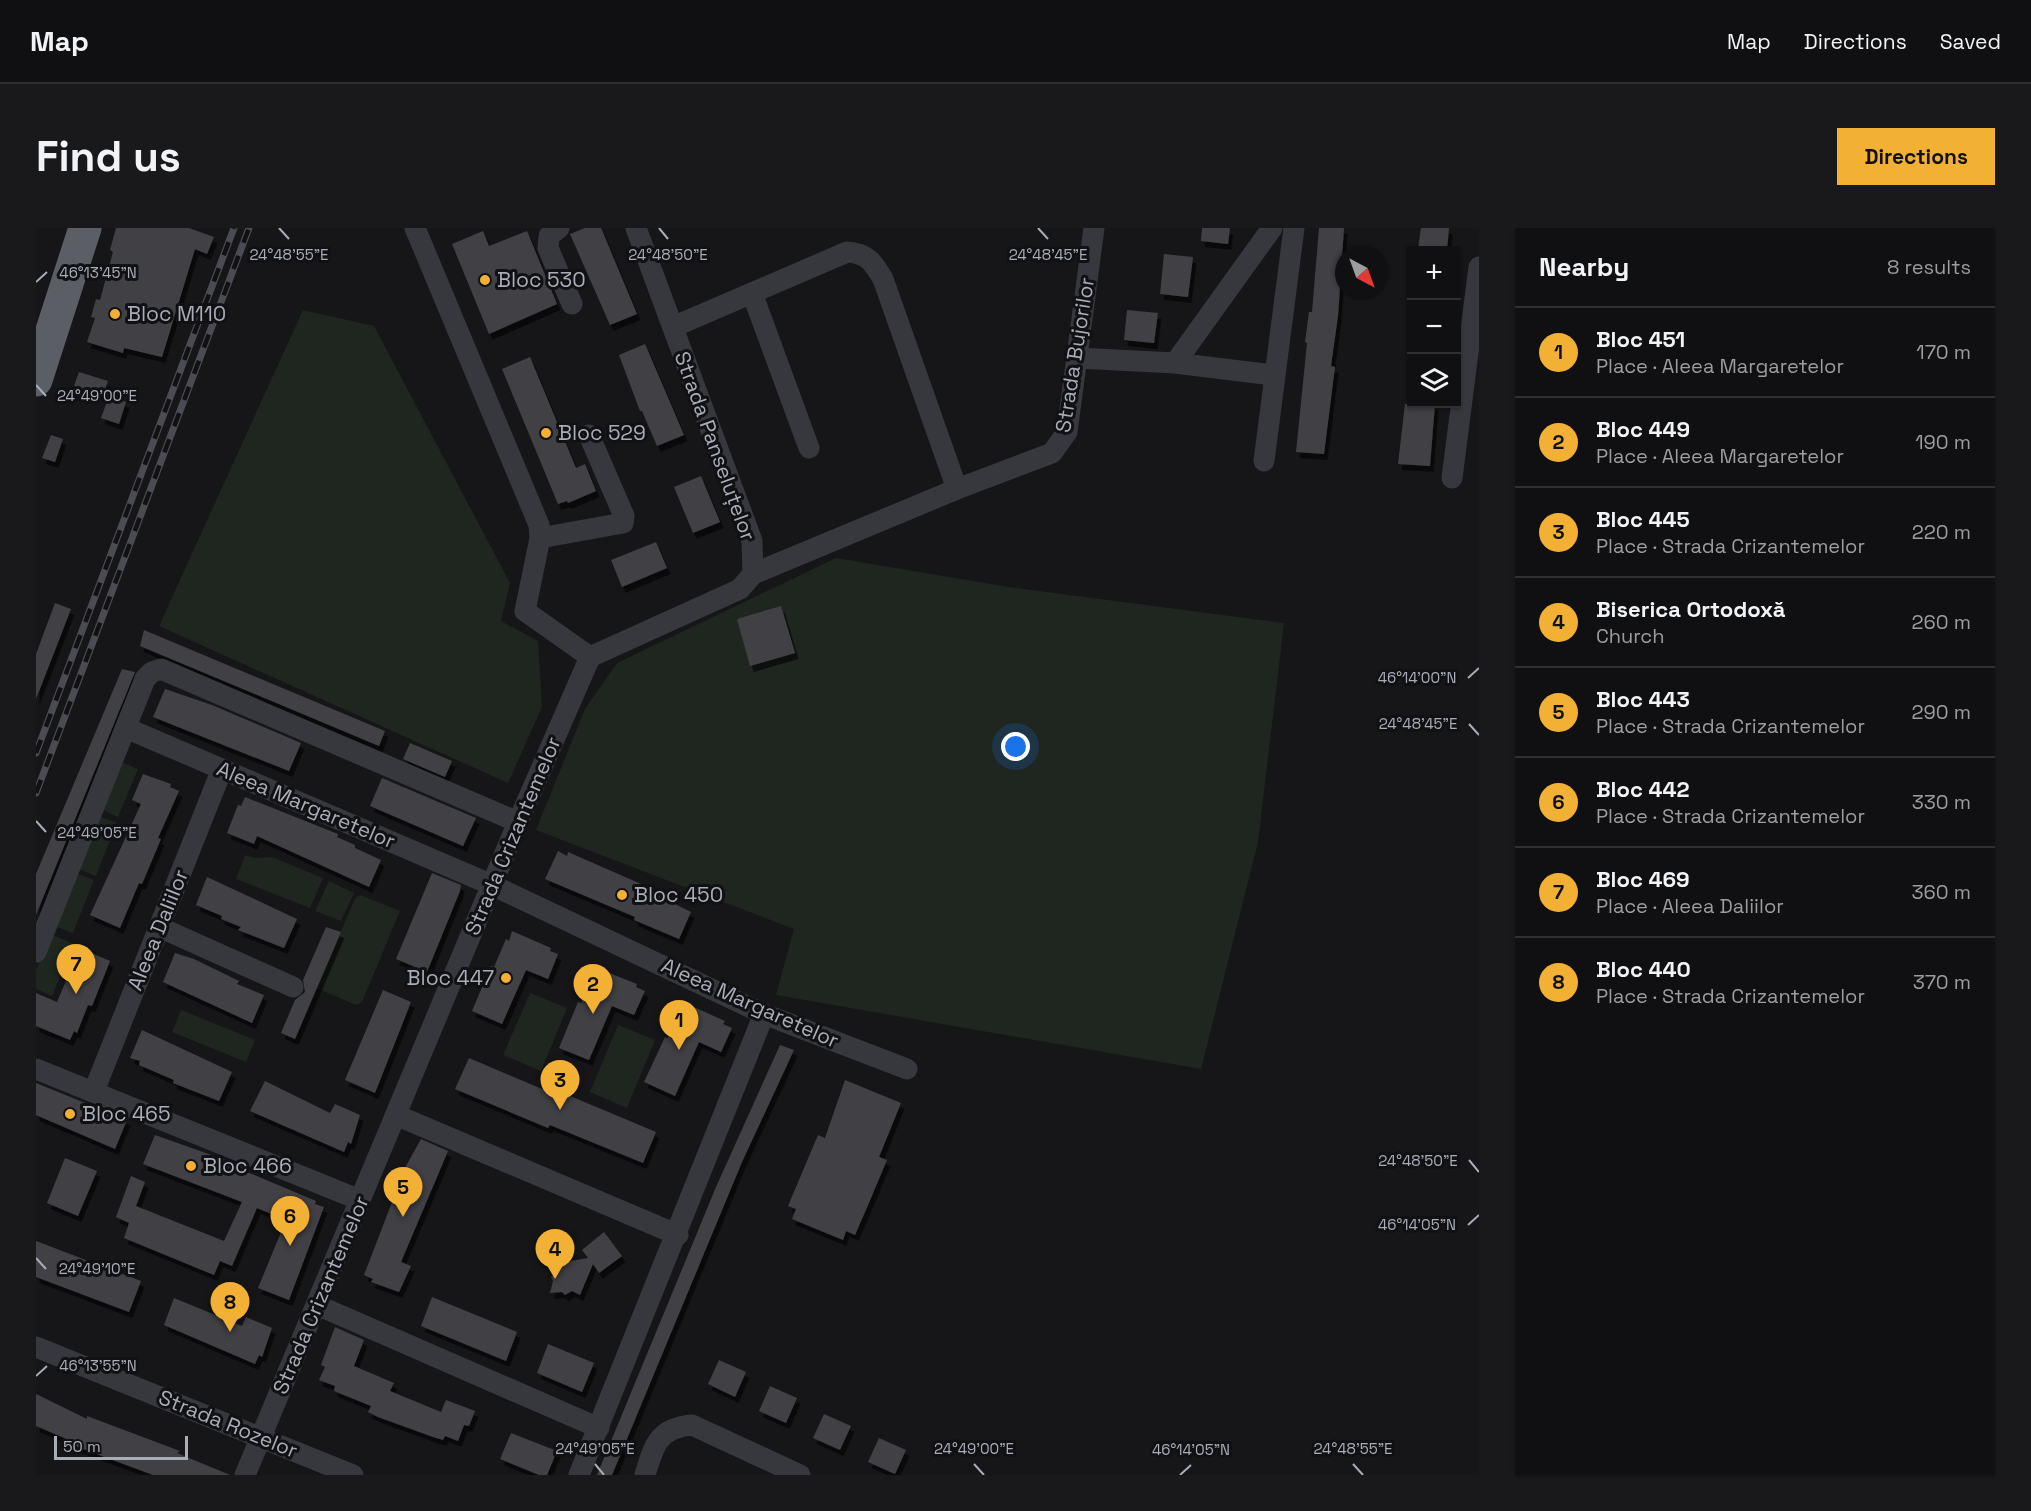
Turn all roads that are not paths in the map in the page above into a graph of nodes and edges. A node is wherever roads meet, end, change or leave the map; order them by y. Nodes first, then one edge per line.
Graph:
1 (85, 228) edge
2 (416, 228) edge
3 (559, 228) edge
4 (636, 228) edge
5 (1094, 228) edge
6 (1272, 228) edge
7 (1294, 228) edge
8 (1479, 267) edge
9 (752, 293) junction
10 (572, 304) dead end
11 (673, 327) junction
12 (1077, 358) junction
13 (1175, 363) junction
14 (1273, 375) junction
15 (36, 380) edge
16 (589, 435) dead end
17 (809, 448) dead end
18 (1264, 461) dead end
19 (1452, 478) dead end
20 (957, 489) junction
21 (540, 538) junction
22 (753, 573) junction
23 (590, 657) junction
24 (126, 728) junction
25 (222, 769) junction
26 (518, 822) junction
27 (492, 885) junction
28 (159, 927) junction
29 (36, 952) edge
30 (293, 987) dead end
31 (764, 1014) junction
32 (907, 1069) dead end
33 (36, 1070) edge
34 (94, 1091) junction
35 (396, 1115) junction
36 (360, 1200) junction
37 (678, 1234) junction
38 (317, 1305) junction
39 (36, 1347) edge
40 (599, 1428) junction
41 (262, 1437) junction
42 (245, 1475) edge
43 (353, 1475) edge
44 (579, 1475) edge
45 (645, 1475) edge
46 (800, 1475) edge

1 - 15 highway
2 - 21 street
3 - 10 street
4 - 11 street, Strada Panseluțelor
5 - 12 street, Strada Bujorilor
6 - 13 street
7 - 14 street
8 - 19 street
9 - 11 street
9 - 17 street
9 - 20 street
11 - 22 street, Strada Panseluțelor
12 - 13 street
12 - 20 street, Strada Bujorilor
13 - 14 street
14 - 18 street
16 - 21 street
20 - 22 street
21 - 23 street
22 - 23 street
23 - 26 street, Strada Crizantemelor
24 - 25 street, Aleea Margaretelor
24 - 26 street
24 - 29 street
25 - 27 street, Aleea Margaretelor
25 - 28 street, Aleea Daliilor
26 - 27 street, Strada Crizantemelor
27 - 31 street, Aleea Margaretelor
27 - 35 street, Strada Crizantemelor
28 - 30 street
28 - 34 street, Aleea Daliilor
31 - 32 street, Aleea Margaretelor
31 - 37 street
33 - 34 street
34 - 36 street
35 - 36 street, Strada Crizantemelor
35 - 37 street
36 - 38 street, Strada Crizantemelor
37 - 40 street
38 - 40 street
38 - 41 street, Strada Crizantemelor
39 - 41 street, Strada Rozelor
40 - 44 street
41 - 42 street, Strada Crizantemelor
41 - 43 street, Strada Rozelor
45 - 46 street

